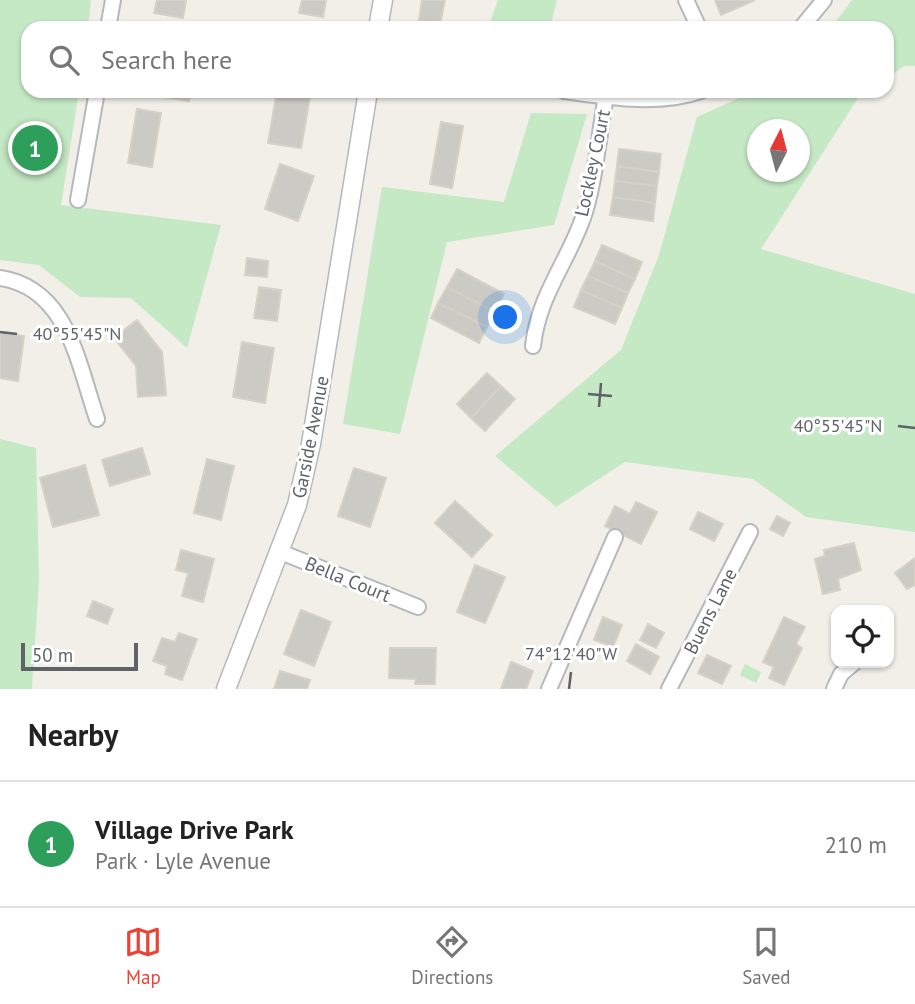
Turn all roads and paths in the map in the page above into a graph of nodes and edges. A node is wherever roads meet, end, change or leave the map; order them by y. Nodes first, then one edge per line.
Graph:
1 (113, 0) edge
2 (383, 0) edge
3 (686, 0) edge
4 (824, 0) edge
5 (109, 21) edge
6 (379, 21) edge
7 (696, 21) edge
8 (807, 21) edge
9 (96, 98) edge
10 (368, 98) edge
11 (606, 98) edge
12 (78, 200) dead end
13 (0, 278) edge
14 (533, 346) dead end
15 (97, 419) dead end
16 (750, 532) dead end
17 (615, 537) dead end
18 (278, 551) junction
19 (418, 607) dead end
20 (848, 668) edge
21 (226, 689) edge
22 (550, 689) edge
23 (669, 689) edge
24 (834, 689) edge

1 - 5 street
2 - 6 street
3 - 7 street
4 - 8 street
9 - 12 street
10 - 18 street, Garside Avenue
11 - 14 street, Lockley Court
13 - 15 street
16 - 23 street, Buens Lane
17 - 22 street
18 - 19 street, Bella Court
18 - 21 street, Garside Avenue
20 - 24 street

